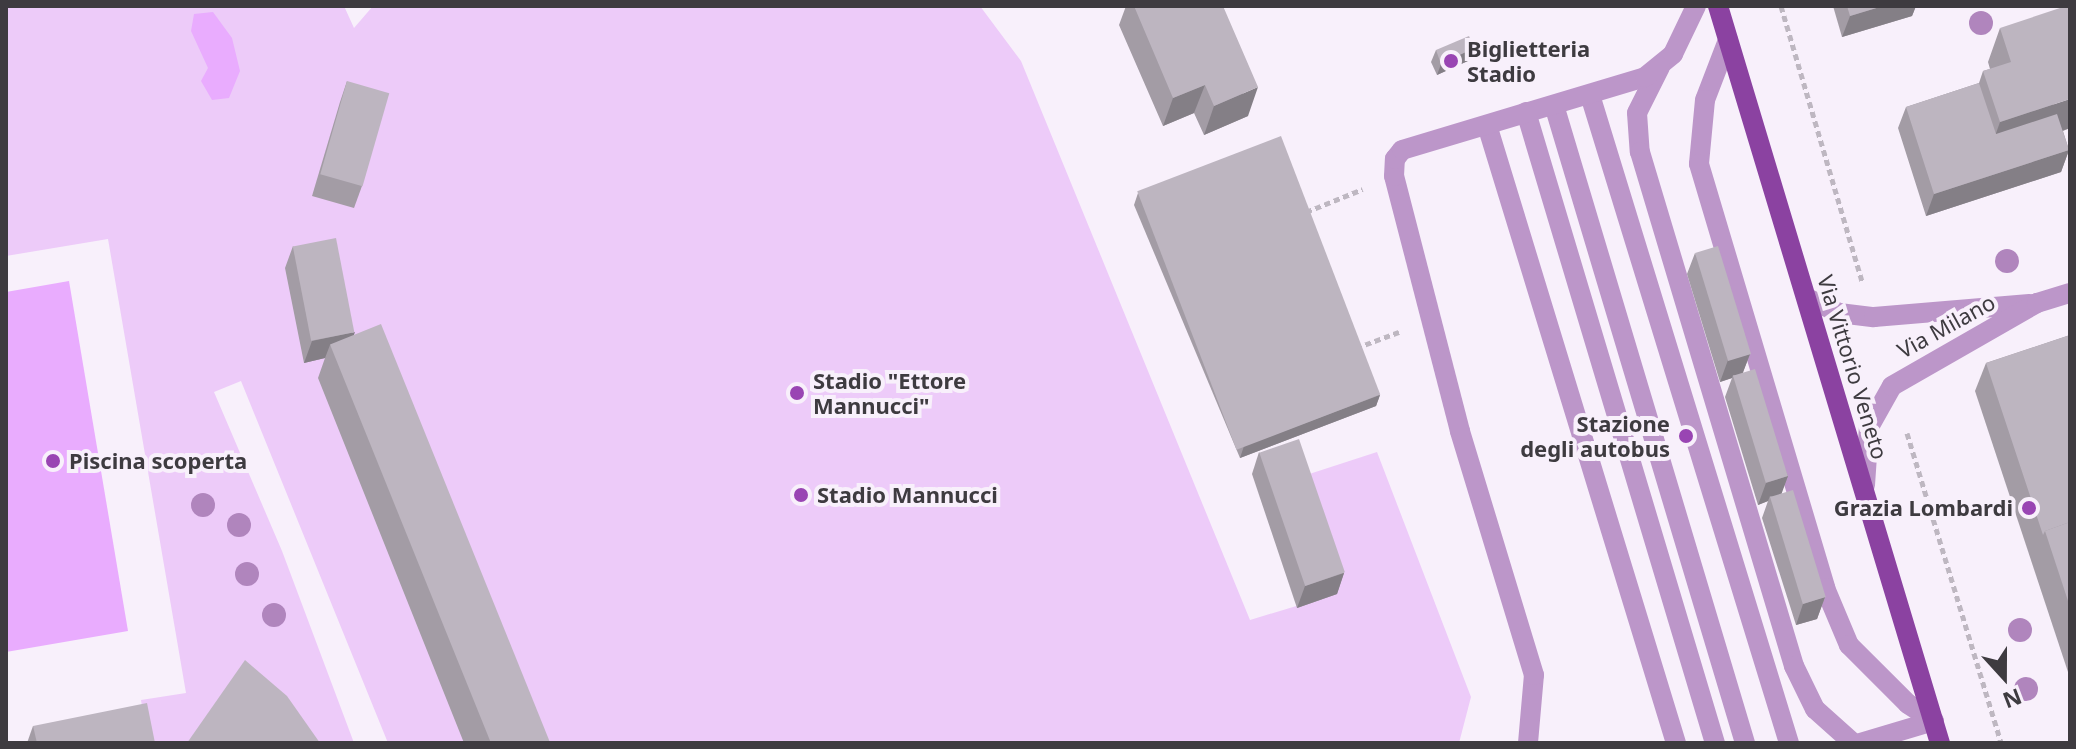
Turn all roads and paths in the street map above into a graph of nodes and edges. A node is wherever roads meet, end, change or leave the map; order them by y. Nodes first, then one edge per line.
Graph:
1 (1696, 6) edge
2 (1718, 6) edge
3 (1781, 6) edge
4 (1728, 40) junction
5 (1660, 67) junction
6 (1590, 95) junction
7 (1554, 105) junction
8 (1526, 112) junction
9 (1487, 125) junction
10 (1394, 176) junction
11 (1302, 213) edge
12 (1866, 292) dead end
13 (2070, 293) edge
14 (1807, 298) junction
15 (2037, 303) junction
16 (1434, 319) junction
17 (1356, 348) edge
18 (1914, 421) dead end
19 (1865, 489) junction
20 (1934, 721) junction
21 (1528, 743) edge
22 (1676, 743) edge
23 (1715, 743) edge
24 (1745, 743) edge
25 (1789, 743) edge
26 (1853, 743) edge
27 (1860, 743) edge
28 (1940, 743) edge
29 (2001, 743) edge

1 - 5 street
2 - 4 main road, Via Vittorio Veneto
3 - 12 path
4 - 14 main road, Via Vittorio Veneto
4 - 20 street
5 - 6 street
5 - 26 street
6 - 7 street
6 - 25 street
7 - 8 street
7 - 24 street
8 - 9 street
8 - 23 street
9 - 10 street
9 - 22 street
10 - 11 path
10 - 16 street
13 - 15 street, Via Milano
14 - 15 street, Via Milano
14 - 19 main road, Via Vittorio Veneto
15 - 19 street, Via Milano
16 - 17 path
16 - 21 street
18 - 29 path
19 - 20 main road, Via Vittorio Veneto
20 - 27 street
20 - 28 main road, Via Vittorio Veneto

